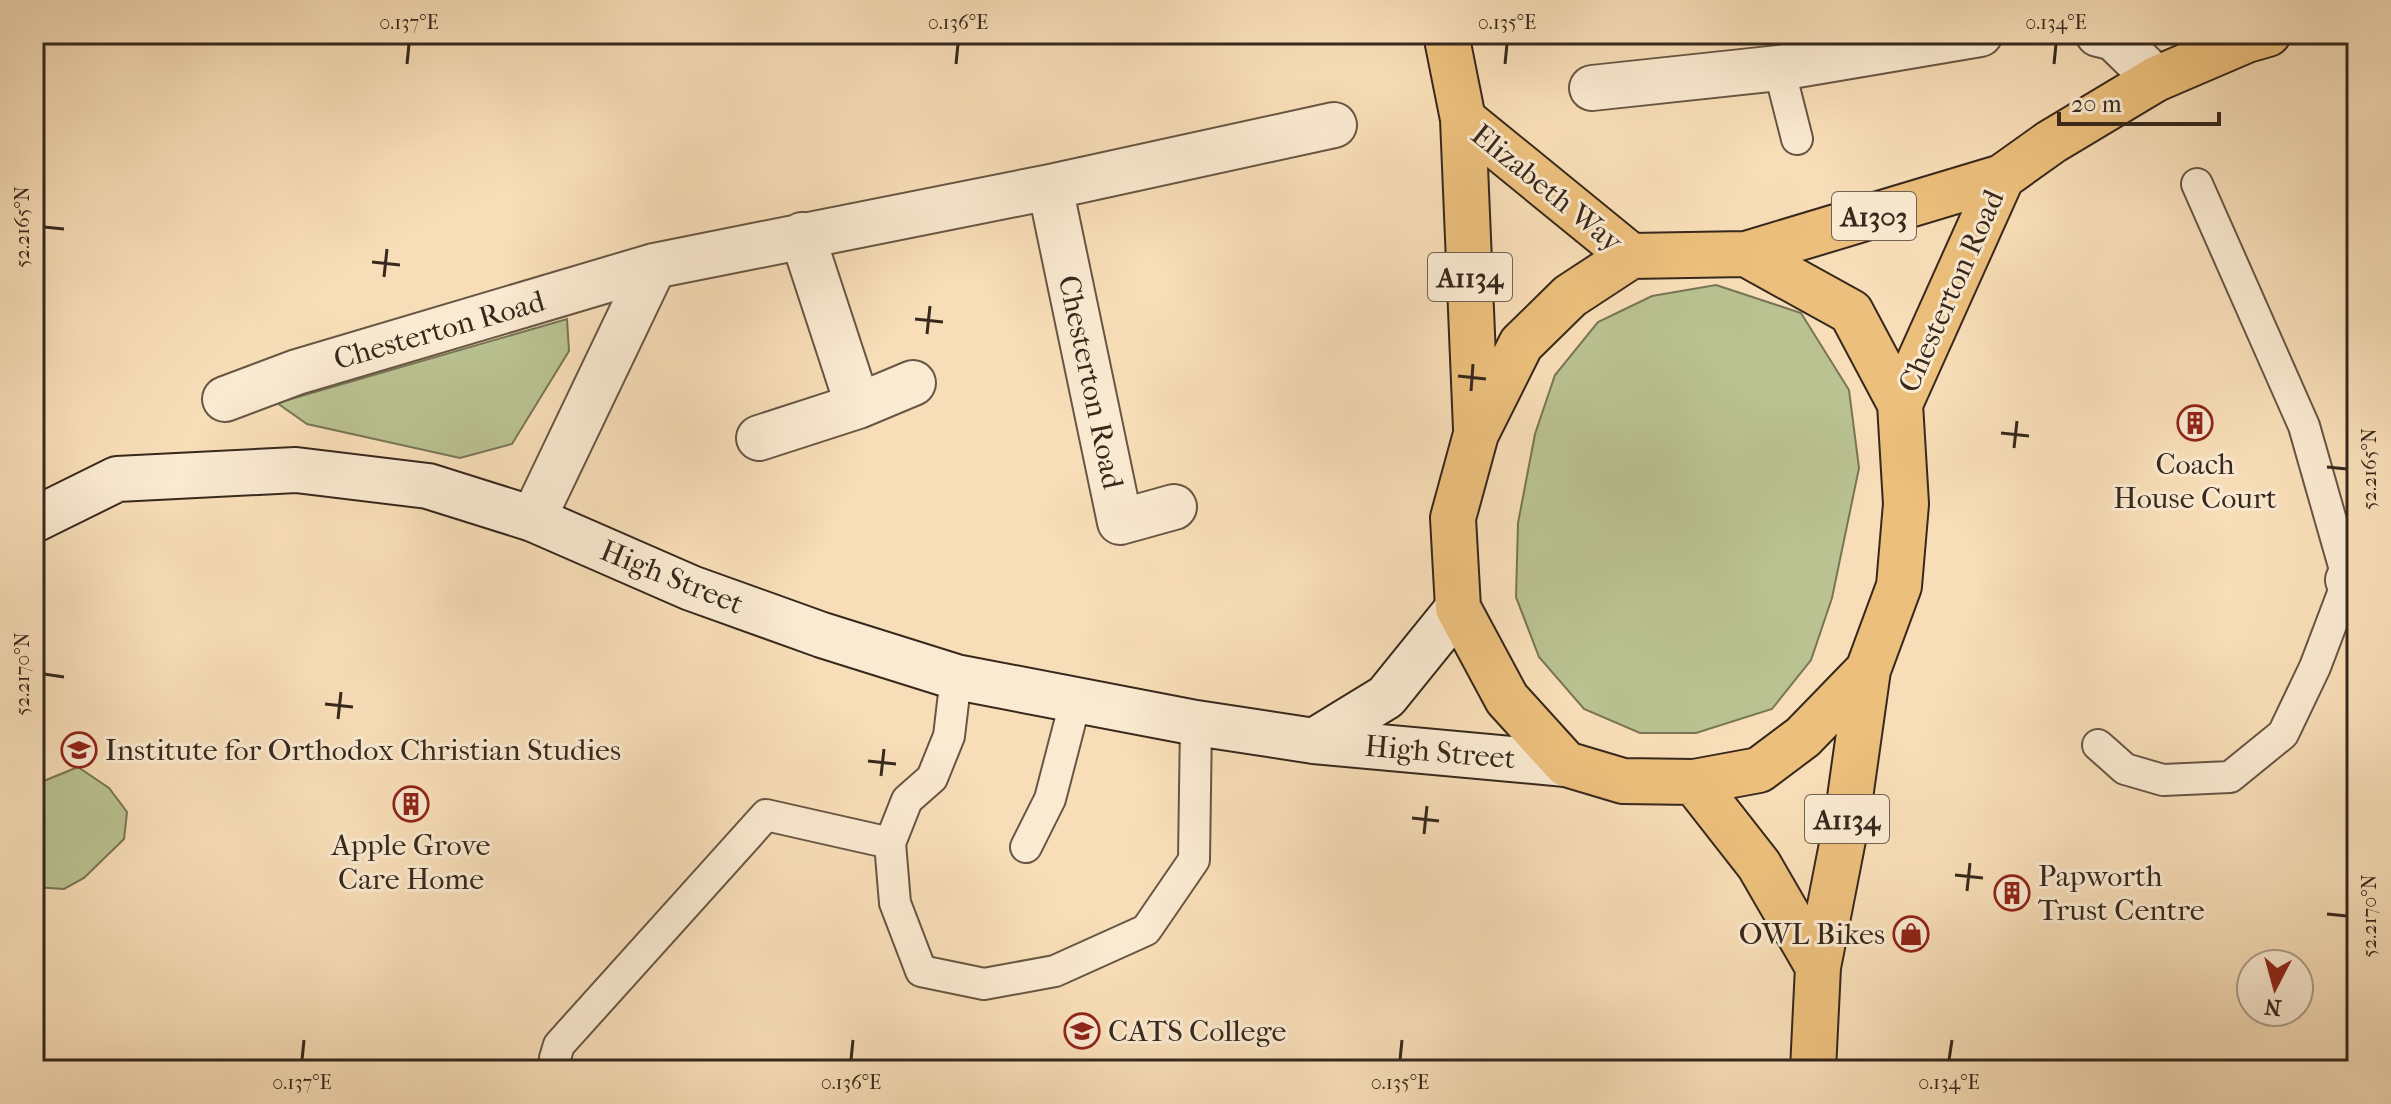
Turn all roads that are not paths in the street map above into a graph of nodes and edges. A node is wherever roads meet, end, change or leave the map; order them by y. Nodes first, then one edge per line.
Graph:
1 (1446, 34) edge
2 (1980, 34) edge
3 (2098, 34) edge
4 (2268, 34) edge
5 (1779, 68) junction
6 (2156, 79) junction
7 (1592, 88) dead end
8 (1463, 119) junction
9 (1334, 125) dead end
10 (1797, 139) dead end
11 (2002, 177) junction
12 (2197, 184) dead end
13 (1050, 187) junction
14 (802, 235) junction
15 (1746, 254) junction
16 (1631, 256) junction
17 (654, 266) junction
18 (913, 383) dead end
19 (225, 399) dead end
20 (1900, 404) junction
21 (858, 406) junction
22 (1476, 434) junction
23 (759, 438) dead end
24 (1174, 507) dead end
25 (533, 519) junction
26 (34, 520) edge
27 (2352, 580) edge
28 (1458, 608) junction
29 (1868, 670) junction
30 (956, 677) junction
31 (1076, 699) junction
32 (1196, 723) junction
33 (1314, 741) junction
34 (2098, 745) dead end
35 (1566, 764) junction
36 (1694, 782) junction
37 (890, 843) junction
38 (1026, 847) dead end
39 (1818, 967) junction
40 (557, 1070) edge
41 (1813, 1070) edge

1 - 8 main road, Elizabeth Way / A1134
2 - 5 street
3 - 6 street
4 - 6 main road, Chesterton Road / A1303
5 - 7 street
5 - 10 lane
6 - 11 main road, Chesterton Road / A1303
8 - 16 main road, Elizabeth Way
8 - 22 main road, Elizabeth Way / A1134
9 - 13 street, Chesterton Road
11 - 15 main road, Chesterton Road / A1303
11 - 20 main road, Chesterton Road
12 - 27 lane
13 - 14 street, Chesterton Road
13 - 24 street, Chesterton Road
14 - 17 street, Chesterton Road
14 - 21 street
15 - 16 main road
15 - 20 main road
16 - 22 main road
17 - 19 street, Chesterton Road
17 - 25 street
18 - 21 street
20 - 29 main road
21 - 23 street
22 - 28 main road
25 - 26 street, High Street
25 - 30 street, High Street
27 - 34 lane
28 - 33 street, High Street
28 - 35 main road
29 - 36 main road
29 - 39 main road, A1134
30 - 31 street, High Street
30 - 37 lane
31 - 32 street, High Street
31 - 38 lane
32 - 33 street, High Street
32 - 37 lane
33 - 35 street, High Street
35 - 36 main road
36 - 39 main road
37 - 40 lane
39 - 41 main road, A1134

